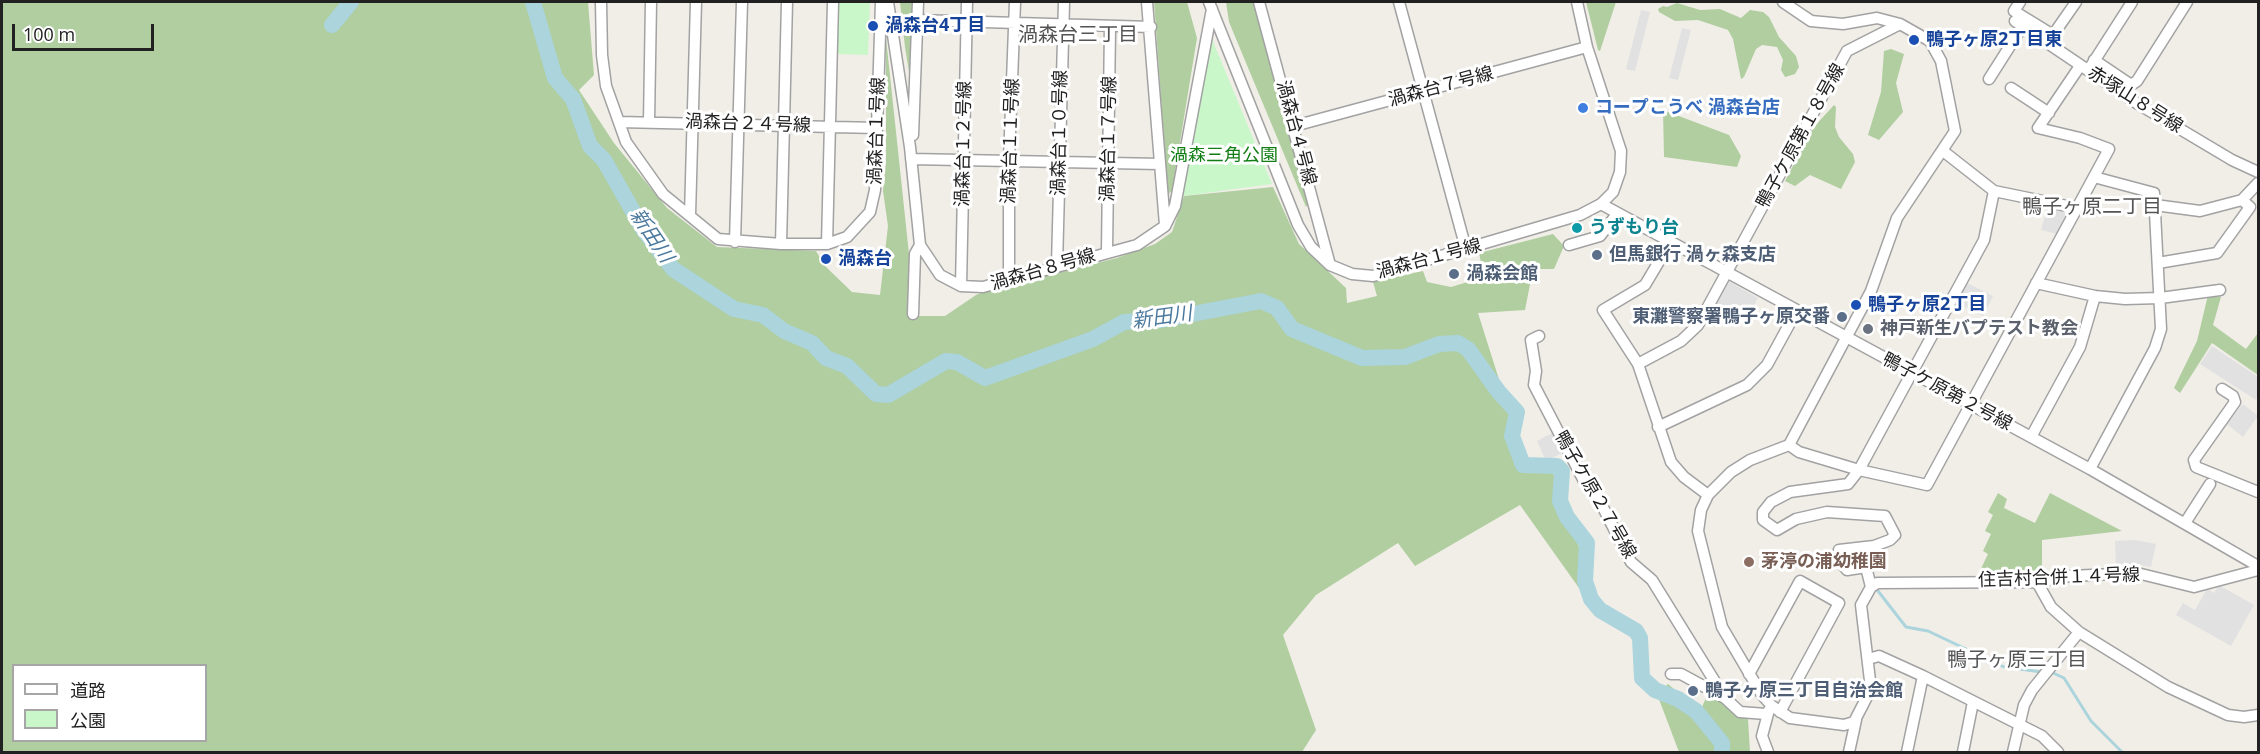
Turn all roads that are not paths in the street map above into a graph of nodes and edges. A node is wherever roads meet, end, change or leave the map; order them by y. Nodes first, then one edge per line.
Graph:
1 (601, 2) edge
2 (651, 2) edge
3 (696, 2) edge
4 (742, 2) edge
5 (787, 2) edge
6 (833, 2) edge
7 (881, 2) edge
8 (888, 2) edge
9 (918, 2) edge
10 (967, 2) edge
11 (1015, 2) edge
12 (1064, 2) edge
13 (1147, 2) edge
14 (1260, 2) edge
15 (1399, 2) edge
16 (1577, 2) edge
17 (1783, 2) edge
18 (2020, 2) edge
19 (2076, 2) edge
20 (2132, 2) edge
21 (2187, 2) edge
22 (1212, 4) edge
23 (917, 20) junction
24 (966, 22) junction
25 (1015, 24) junction
26 (1900, 24) junction
27 (1063, 25) junction
28 (1110, 27) junction
29 (1150, 27) junction
30 (1587, 47) junction
31 (2094, 60) junction
32 (2084, 69) junction
33 (1989, 79) dead end
34 (2011, 87) dead end
35 (1423, 92) junction
36 (2049, 112) junction
37 (619, 122) junction
38 (649, 122) junction
39 (693, 123) junction
40 (740, 124) junction
41 (785, 125) junction
42 (1294, 126) junction
43 (830, 127) junction
44 (877, 128) junction
45 (910, 147) junction
46 (1943, 151) junction
47 (910, 159) junction
48 (963, 159) junction
49 (1009, 160) junction
50 (1060, 161) junction
51 (1108, 163) junction
52 (1160, 164) junction
53 (2259, 172) edge
54 (2094, 177) junction
55 (2259, 183) edge
56 (1994, 191) junction
57 (2242, 200) junction
58 (1601, 204) junction
59 (2155, 205) junction
60 (2077, 208) junction
61 (1617, 214) junction
62 (690, 215) junction
63 (1165, 226) junction
64 (735, 242) junction
65 (1670, 243) junction
66 (781, 244) junction
67 (827, 244) junction
68 (920, 245) junction
69 (1569, 245) dead end
70 (1466, 249) junction
71 (1107, 251) junction
72 (2158, 263) junction
73 (1057, 265) junction
74 (1330, 265) junction
75 (1726, 274) junction
76 (1009, 281) junction
77 (2036, 283) junction
78 (961, 286) junction
79 (2220, 290) dead end
80 (2095, 296) junction
81 (2160, 298) junction
82 (1796, 312) junction
83 (913, 314) dead end
84 (1539, 336) dead end
85 (1847, 338) junction
86 (1638, 364) junction
87 (1911, 373) junction
88 (2222, 389) dead end
89 (1971, 406) junction
90 (1658, 427) junction
91 (2031, 437) junction
92 (1789, 445) junction
93 (2090, 469) junction
94 (1859, 470) junction
95 (2210, 484) dead end
96 (2259, 492) edge
97 (1708, 495) junction
98 (2185, 524) junction
99 (2259, 568) edge
100 (2037, 582) junction
101 (1872, 586) junction
102 (2079, 632) junction
103 (1868, 659) junction
104 (1671, 674) dead end
105 (1749, 674) junction
106 (1923, 676) junction
107 (1725, 698) junction
108 (1973, 702) junction
109 (1773, 711) junction
110 (2259, 715) edge
111 (1856, 720) junction
112 (2019, 724) junction
113 (1768, 753) edge
114 (1849, 753) edge
115 (1907, 753) edge
116 (1963, 753) edge
117 (2013, 753) edge
118 (2058, 753) edge

1 - 37 street, 渦森台１号線
2 - 38 street
3 - 39 street
4 - 40 street
5 - 41 street
6 - 43 street
7 - 44 street, 渦森台１号線
8 - 45 street
9 - 23 street
10 - 24 street, 渦森台１２号線
11 - 25 street, 渦森台１１号線
12 - 27 street, 渦森台１０号線
13 - 29 street
14 - 42 street, 渦森台４号線
15 - 35 street
16 - 30 street
17 - 26 street
18 - 19 street
20 - 31 street
21 - 31 street
22 - 63 street
22 - 74 street, 渦森台１号線
23 - 24 street
23 - 45 street
24 - 25 street
24 - 48 street, 渦森台１２号線
25 - 27 street
25 - 49 street, 渦森台１１号線
26 - 46 street
26 - 75 street, 鴨子ケ原第１８号線
27 - 28 street
27 - 50 street, 渦森台１０号線
28 - 29 street
28 - 51 street, 渦森台１７号線
29 - 52 street
30 - 35 street, 渦森台７号線
30 - 58 street
31 - 32 street
32 - 33 street, 赤塚山８号線
32 - 36 street
32 - 53 street, 赤塚山８号線
34 - 36 street
35 - 42 street, 渦森台７号線
35 - 70 street
36 - 54 street
37 - 38 street, 渦森台２４号線
37 - 62 street, 渦森台１号線
38 - 39 street, 渦森台２４号線
39 - 40 street, 渦森台２４号線
39 - 62 street
40 - 41 street, 渦森台２４号線
40 - 64 street
41 - 43 street, 渦森台２４号線
41 - 66 street
42 - 74 street, 渦森台４号線
43 - 44 street, 渦森台２４号線
43 - 67 street
44 - 67 street, 渦森台１号線
45 - 47 street
46 - 56 street
46 - 85 street
47 - 48 street
47 - 68 street
48 - 49 street
48 - 78 street, 渦森台１２号線
49 - 50 street
49 - 76 street, 渦森台１１号線
50 - 51 street
50 - 73 street, 渦森台１０号線
51 - 52 street
51 - 71 street, 渦森台１７号線
52 - 63 street
54 - 59 street
54 - 60 street
55 - 57 street
56 - 60 street
56 - 87 street
57 - 59 street
57 - 72 street
58 - 61 street, 鴨子ケ原第２号線
58 - 70 street, 渦森台１号線
59 - 72 street
60 - 77 street
61 - 65 street, 鴨子ケ原第２号線
61 - 69 street
62 - 64 street, 渦森台１号線
63 - 71 street, 渦森台８号線
64 - 66 street, 渦森台１号線
65 - 75 street, 鴨子ケ原第２号線
65 - 86 street
66 - 67 street, 渦森台１号線
68 - 78 street
68 - 83 street
70 - 74 street, 渦森台１号線
71 - 73 street, 渦森台８号線
72 - 81 street
73 - 76 street, 渦森台８号線
75 - 82 street, 鴨子ケ原第２号線
75 - 86 street, 鴨子ケ原第１８号線
76 - 78 street, 渦森台８号線
77 - 80 street
77 - 89 street
79 - 81 street
80 - 81 street
80 - 91 street
81 - 93 street
82 - 85 street, 鴨子ケ原第２号線
82 - 90 street
84 - 107 street, 鴨子ケ原２７号線
85 - 87 street, 鴨子ケ原第２号線
85 - 92 street
86 - 90 street
87 - 89 street, 鴨子ケ原第２号線
87 - 94 street
88 - 96 street
89 - 91 street, 鴨子ケ原第２号線
89 - 94 street
90 - 97 street
91 - 93 street, 鴨子ケ原第２号線
92 - 94 street
92 - 97 street
93 - 98 street, 鴨子ケ原第２号線
94 - 101 street
95 - 98 street
97 - 105 street
98 - 99 street, 鴨子ケ原第２号線
99 - 100 street, 住吉村合併１４号線
100 - 101 street, 住吉村合併１４号線
100 - 102 street
101 - 103 street
102 - 110 street
102 - 112 street
103 - 106 street
103 - 111 street
104 - 107 street
105 - 109 street
105 - 109 street
106 - 108 street
106 - 115 street
107 - 109 street, 鴨子ケ原２７号線
108 - 112 street
108 - 116 street
109 - 111 street
109 - 113 street
111 - 114 street
112 - 117 street
112 - 118 street

